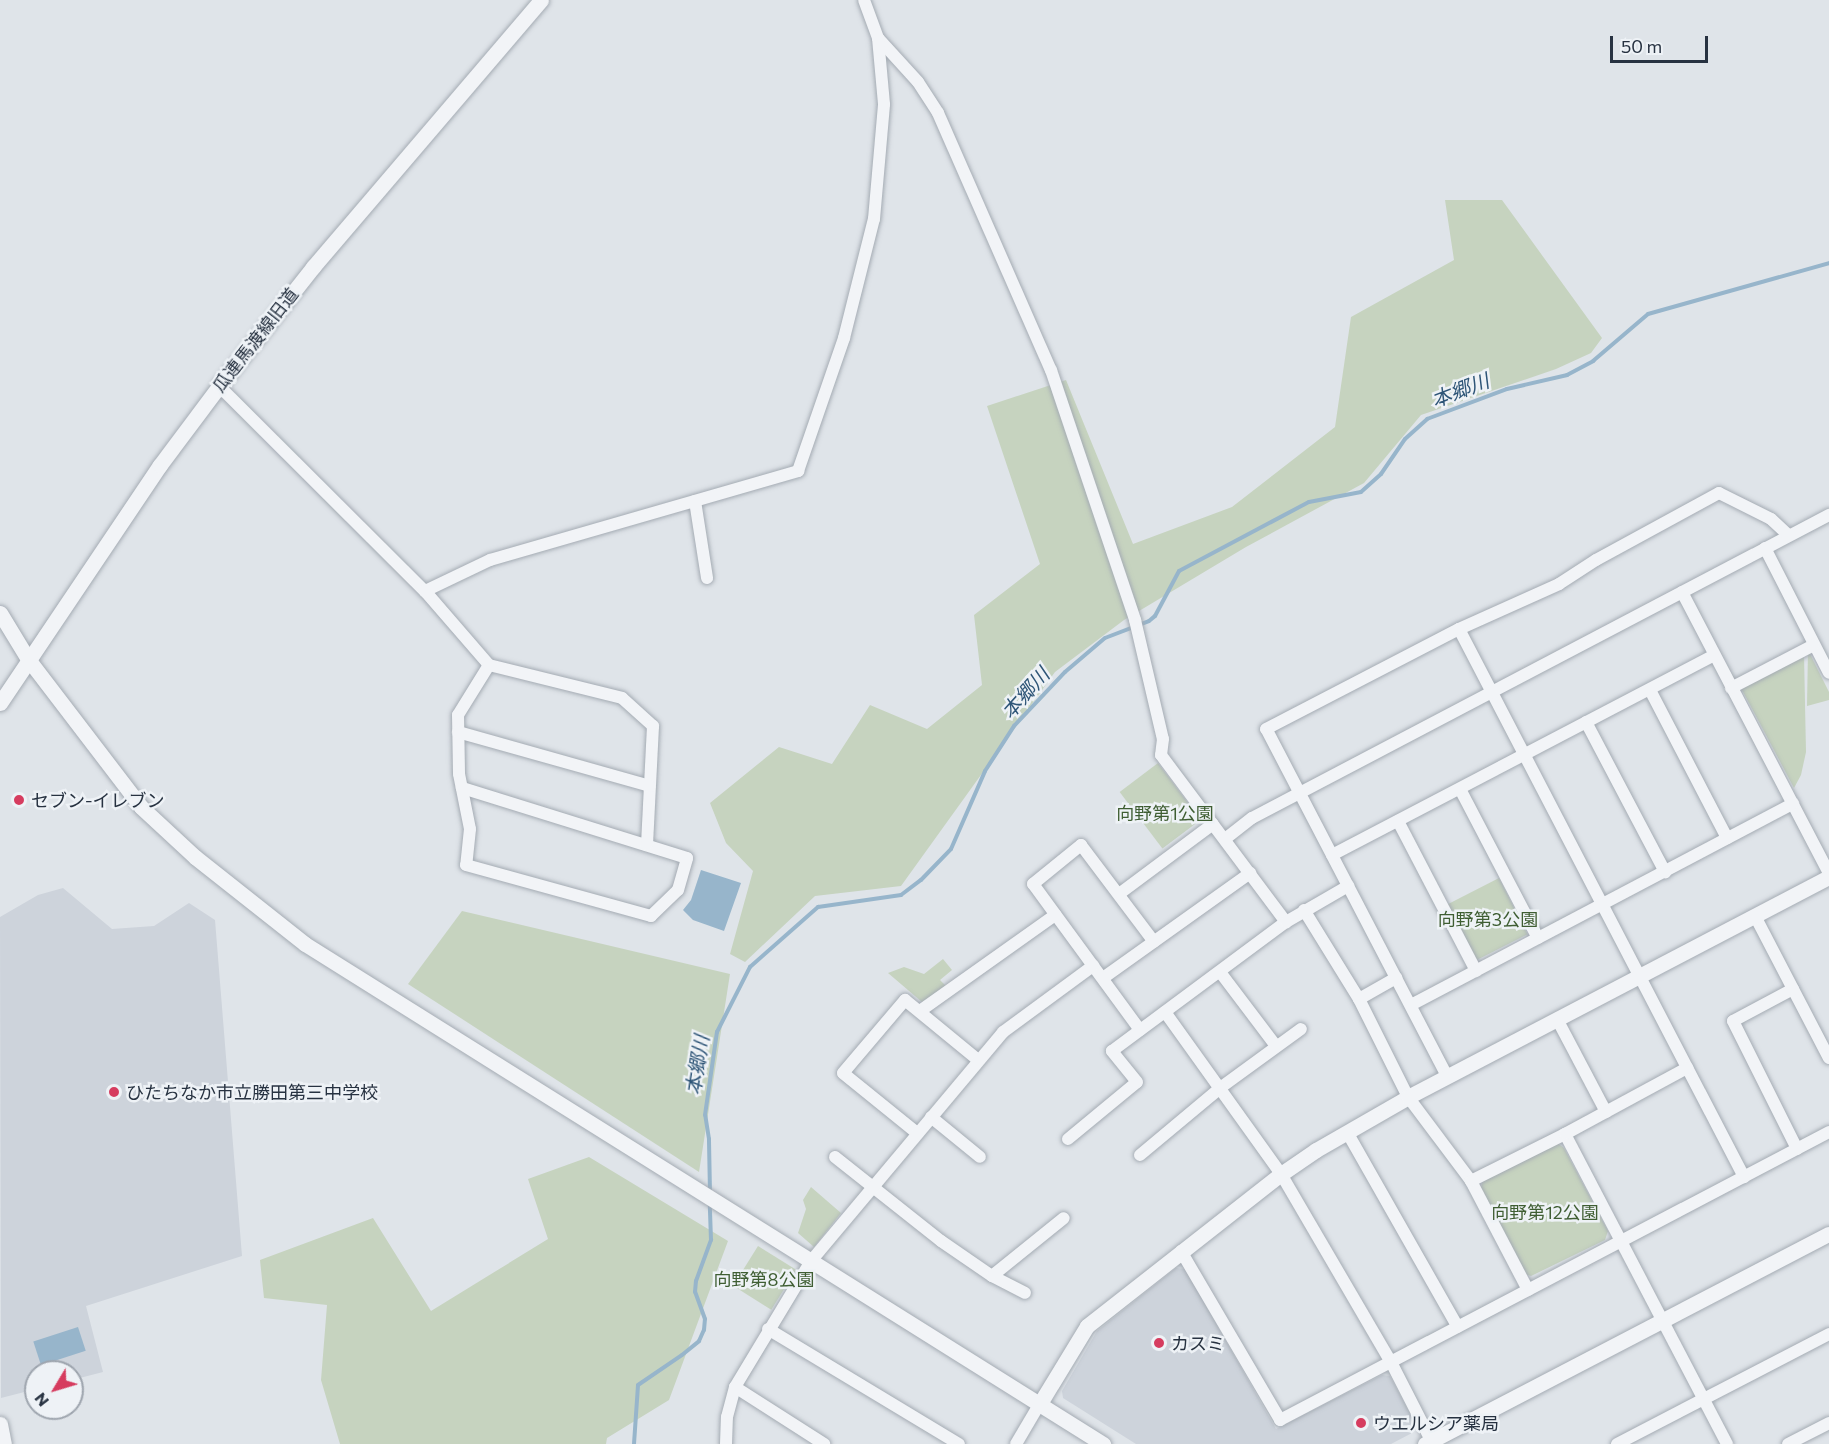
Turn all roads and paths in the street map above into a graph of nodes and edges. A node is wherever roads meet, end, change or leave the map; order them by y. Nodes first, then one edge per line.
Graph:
1 (541, 0) edge
2 (864, 0) edge
3 (878, 38) junction
4 (219, 386) junction
5 (695, 501) junction
6 (1829, 514) edge
7 (1788, 535) junction
8 (1765, 548) junction
9 (707, 578) dead end
10 (425, 591) junction
11 (1682, 592) junction
12 (0, 613) edge
13 (1459, 629) junction
14 (1814, 645) junction
15 (1713, 656) junction
16 (28, 659) junction
17 (489, 665) junction
18 (1829, 673) edge
19 (1731, 688) junction
20 (1650, 690) junction
21 (1490, 693) junction
22 (0, 703) edge
23 (1586, 722) junction
24 (458, 732) junction
25 (1523, 755) junction
26 (650, 786) junction
27 (462, 788) junction
28 (1460, 789) junction
29 (1299, 793) junction
30 (1793, 804) junction
31 (1398, 821) junction
32 (1213, 824) junction
33 (1225, 838) junction
34 (1727, 838) junction
35 (647, 845) junction
36 (1332, 855) junction
37 (1665, 872) junction
38 (1250, 873) junction
39 (1829, 875) edge
40 (1348, 886) junction
41 (1119, 894) junction
42 (1601, 905) junction
43 (1304, 910) junction
44 (1055, 915) junction
45 (1755, 916) junction
46 (1286, 922) junction
47 (1538, 938) junction
48 (1154, 942) junction
49 (1093, 966) junction
50 (1476, 971) junction
51 (1220, 972) junction
52 (1639, 977) junction
53 (1103, 978) junction
54 (1396, 978) junction
55 (1793, 989) junction
56 (1359, 999) junction
57 (1411, 1005) junction
58 (920, 1011) junction
59 (1165, 1012) junction
60 (1557, 1019) junction
61 (1301, 1029) dead end
62 (1140, 1030) junction
63 (1276, 1046) junction
64 (1829, 1058) edge
65 (978, 1060) junction
66 (1687, 1068) junction
67 (1447, 1076) junction
68 (1220, 1088) junction
69 (1408, 1097) junction
70 (1606, 1112) junction
71 (931, 1117) junction
72 (1347, 1132) junction
73 (1829, 1132) edge
74 (917, 1133) junction
75 (1565, 1134) junction
76 (1068, 1139) dead end
77 (1797, 1149) junction
78 (1140, 1155) dead end
79 (835, 1156) dead end
80 (980, 1157) dead end
81 (1281, 1174) junction
82 (1744, 1177) junction
83 (1471, 1181) junction
84 (872, 1186) junction
85 (1064, 1218) dead end
86 (1829, 1234) edge
87 (1622, 1242) junction
88 (1181, 1251) junction
89 (811, 1261) junction
90 (992, 1276) junction
91 (1528, 1290) junction
92 (1025, 1293) dead end
93 (1663, 1320) junction
94 (1458, 1327) junction
95 (768, 1329) junction
96 (1829, 1334) edge
97 (1391, 1362) junction
98 (735, 1387) junction
99 (1703, 1399) junction
100 (1039, 1405) junction
101 (1829, 1423) edge
102 (0, 1424) edge
103 (954, 1443) edge
104 (1430, 1443) edge
105 (1621, 1443) edge
106 (4, 1444) edge
107 (726, 1444) edge
108 (824, 1444) edge
109 (1016, 1444) edge
110 (1103, 1444) edge
111 (1727, 1444) edge
112 (1788, 1444) edge

1 - 4 street, 瓜連馬渡線旧道
2 - 3 street
3 - 5 street
3 - 32 street
4 - 10 street
4 - 16 street, 瓜連馬渡線旧道
5 - 9 street
5 - 10 street
6 - 7 street
7 - 8 street
7 - 13 street
8 - 11 street
8 - 14 street
10 - 17 street
11 - 15 street
11 - 21 street
12 - 16 street
13 - 21 street
13 - 29 street
14 - 18 street
14 - 19 street
15 - 19 street
15 - 20 street
16 - 22 street, 瓜連馬渡線旧道
16 - 89 street
17 - 24 street
17 - 26 street
19 - 30 street
20 - 23 street
20 - 34 street
21 - 25 street
21 - 29 street
23 - 25 street
23 - 37 street
24 - 26 street
24 - 27 street
25 - 28 street
25 - 42 street
26 - 35 street
27 - 35 street
27 - 35 street
28 - 31 street
28 - 47 street
29 - 33 street
29 - 36 street
30 - 34 street
30 - 39 street
31 - 36 street
31 - 50 street
32 - 33 street
32 - 41 street
33 - 38 street
34 - 37 street
36 - 40 street
37 - 42 street
38 - 46 street
38 - 48 street
39 - 45 street
40 - 43 street
40 - 54 street
41 - 44 street
41 - 48 street
42 - 47 street
42 - 52 street
43 - 46 street
43 - 56 street
44 - 49 street
44 - 58 street
45 - 52 street
45 - 55 street
46 - 51 street
47 - 50 street
48 - 53 street
49 - 53 street
49 - 65 street
50 - 57 street
51 - 59 street
51 - 63 street
52 - 60 street
52 - 66 street
53 - 62 street
54 - 56 street
54 - 57 street
55 - 64 street
55 - 77 street
56 - 69 street
57 - 67 street
58 - 65 street
58 - 74 street
59 - 62 street
59 - 68 street
60 - 67 street
60 - 70 street
61 - 63 street
62 - 76 street
63 - 68 street
65 - 71 street
66 - 70 street
66 - 82 street
67 - 69 street
68 - 78 street
68 - 81 street
69 - 72 street
69 - 83 street
70 - 75 street
71 - 74 street
71 - 80 street
72 - 81 street
72 - 94 street
73 - 77 street
74 - 84 street
75 - 83 street
75 - 87 street
77 - 82 street
79 - 84 street
81 - 88 street
81 - 97 street
82 - 87 street
83 - 91 street
84 - 89 street
84 - 90 street
85 - 90 street
86 - 93 street
87 - 91 street
87 - 93 street
88 - 97 street
88 - 100 street
89 - 95 street
89 - 100 street
90 - 92 street
91 - 94 street
93 - 99 street
93 - 104 street
94 - 97 street
95 - 98 street
95 - 103 street
96 - 99 street
97 - 104 street
98 - 107 street
98 - 108 street
99 - 105 street
99 - 111 street
100 - 109 street
100 - 110 street
101 - 112 street
102 - 106 street

